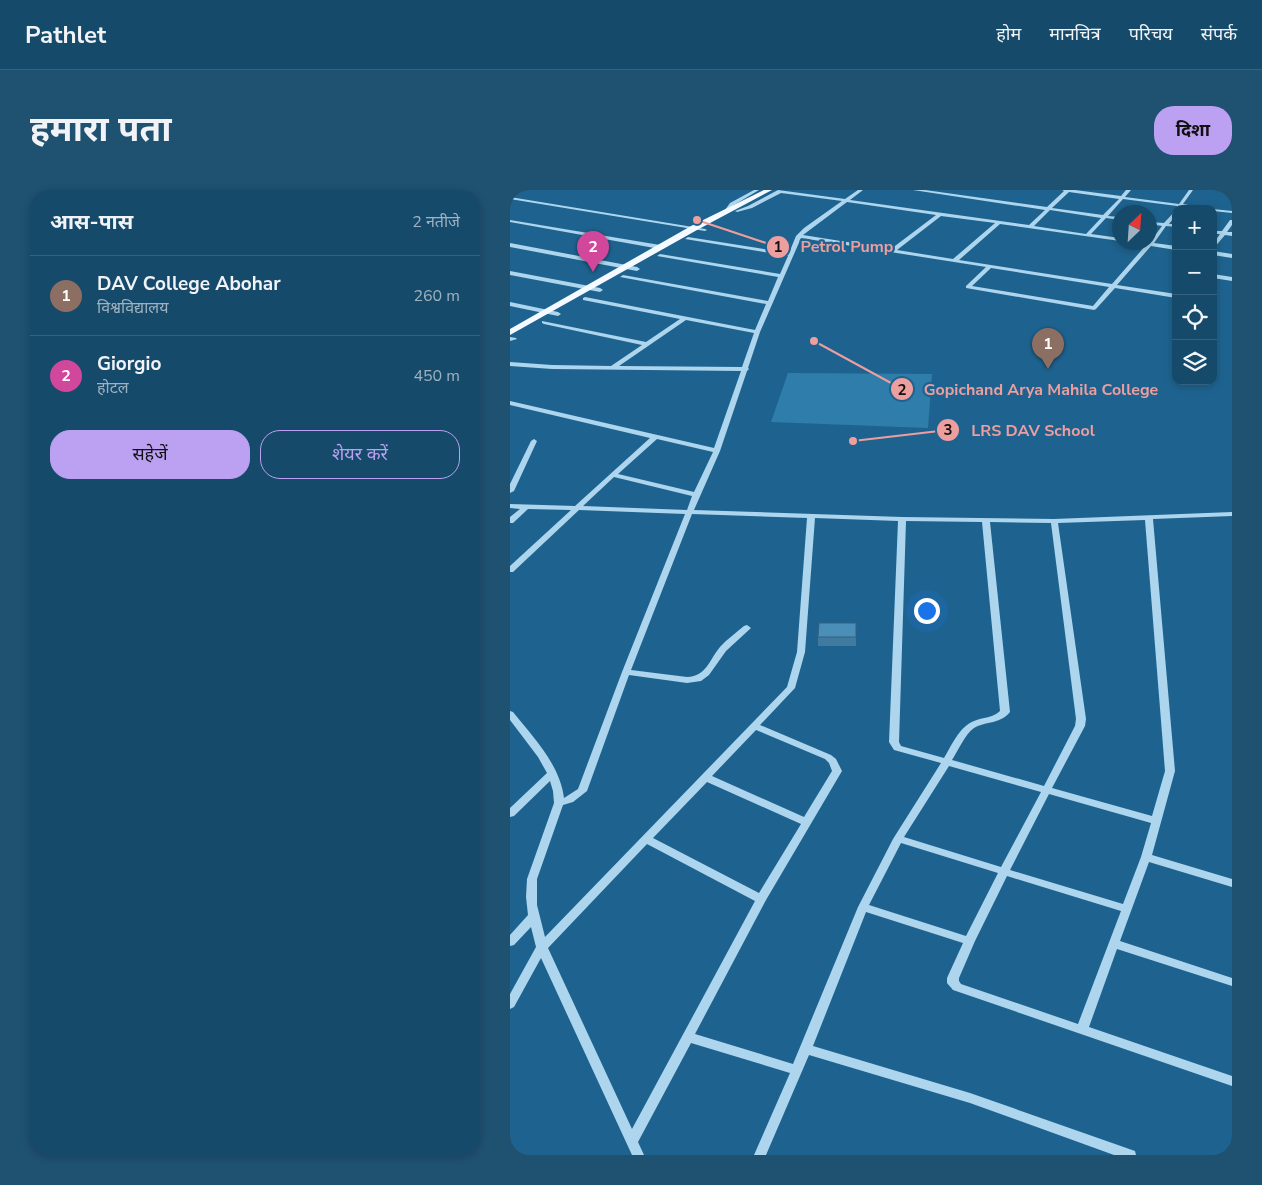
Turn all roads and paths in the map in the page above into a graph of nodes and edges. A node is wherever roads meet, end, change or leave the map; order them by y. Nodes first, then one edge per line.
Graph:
1 (757, 190) edge
2 (769, 190) edge
3 (781, 190) edge
4 (861, 190) edge
5 (914, 190) edge
6 (1066, 190) edge
7 (1129, 190) edge
8 (1191, 190) edge
9 (1122, 197) junction
10 (510, 198) edge
11 (846, 201) junction
12 (747, 202) junction
13 (1180, 205) edge
14 (1172, 207) edge
15 (1049, 209) junction
16 (728, 210) junction
17 (1217, 210) edge
18 (737, 212) junction
19 (1232, 212) edge
20 (940, 214) junction
21 (1172, 216) edge
22 (1105, 217) junction
23 (1112, 218) edge
24 (510, 221) edge
25 (1232, 221) edge
26 (998, 223) junction
27 (1157, 224) edge
28 (1166, 225) junction
29 (1172, 226) edge
30 (1030, 227) junction
31 (694, 228) junction
32 (705, 230) junction
33 (1217, 232) edge
34 (1224, 233) junction
35 (1232, 234) edge
36 (799, 236) junction
37 (1087, 236) junction
38 (1157, 236) edge
39 (688, 239) junction
40 (1112, 239) edge
41 (1217, 243) edge
42 (510, 245) edge
43 (1157, 245) edge
44 (660, 247) junction
45 (1172, 247) edge
46 (1145, 250) edge
47 (892, 252) junction
48 (1217, 254) edge
49 (660, 256) junction
50 (790, 256) junction
51 (1232, 256) edge
52 (954, 261) junction
53 (626, 267) junction
54 (989, 267) junction
55 (638, 269) junction
56 (510, 273) edge
57 (781, 276) junction
58 (623, 277) junction
59 (1217, 277) edge
60 (1232, 279) edge
61 (1115, 287) junction
62 (588, 288) junction
63 (600, 290) junction
64 (1172, 295) edge
65 (585, 299) junction
66 (768, 303) junction
67 (510, 304) edge
68 (546, 311) junction
69 (558, 314) junction
70 (685, 318) junction
71 (544, 322) junction
72 (757, 332) junction
73 (511, 338) edge
74 (648, 344) junction
75 (510, 364) edge
76 (612, 368) junction
77 (746, 369) junction
78 (510, 403) edge
79 (656, 436) junction
80 (534, 441) dead end
81 (717, 451) junction
82 (613, 475) junction
83 (510, 491) edge
84 (696, 495) junction
85 (510, 506) edge
86 (526, 507) junction
87 (575, 509) junction
88 (689, 512) junction
89 (1232, 514) edge
90 (810, 516) junction
91 (1149, 518) junction
92 (902, 519) junction
93 (986, 520) junction
94 (1054, 521) junction
95 (510, 522) edge
96 (510, 570) edge
97 (748, 628) dead end
98 (626, 672) junction
99 (511, 719) edge
100 (754, 726) junction
101 (944, 763) junction
102 (553, 773) junction
103 (705, 777) junction
104 (1046, 789) junction
105 (559, 804) junction
106 (510, 814) edge
107 (1157, 821) junction
108 (806, 822) junction
109 (646, 839) junction
110 (898, 839) junction
111 (1146, 857) junction
112 (1004, 872) junction
113 (1232, 883) edge
114 (761, 899) junction
115 (863, 907) junction
116 (1127, 910) junction
117 (533, 917) junction
118 (969, 941) junction
119 (510, 942) edge
120 (1115, 944) junction
121 (542, 947) junction
122 (1232, 982) edge
123 (510, 1004) edge
124 (1082, 1030) junction
125 (688, 1037) junction
126 (805, 1048) junction
127 (797, 1070) junction
128 (1232, 1081) edge
129 (632, 1142) junction
130 (638, 1155) edge
131 (760, 1155) edge
132 (1130, 1155) edge

1 - 16 street
2 - 12 main road
3 - 11 street
3 - 18 street
4 - 11 street
5 - 15 street
6 - 9 street
6 - 15 street
7 - 9 street
8 - 13 street
9 - 14 street
9 - 22 street
10 - 31 street
11 - 20 street
11 - 36 street
12 - 16 main road
12 - 18 main road
15 - 22 street
15 - 30 street
16 - 31 main road
17 - 19 street
18 - 32 main road
20 - 26 street
20 - 47 street
21 - 28 street
22 - 23 street
22 - 37 street
24 - 44 street
25 - 34 street
26 - 30 street
26 - 52 street
27 - 28 street
28 - 29 street
28 - 38 street
30 - 37 street
31 - 32 street
31 - 44 main road
32 - 39 main road
33 - 34 street
34 - 35 street
34 - 41 street
36 - 47 street
36 - 50 street
37 - 40 street
39 - 49 main road
39 - 50 street
42 - 53 street
43 - 45 street
44 - 53 main road
46 - 61 street
47 - 52 street
48 - 51 street
49 - 55 main road
49 - 57 street
50 - 57 street
52 - 54 street
53 - 55 street
53 - 62 main road
54 - 61 street
54 - 61 street
55 - 58 main road
56 - 62 street
57 - 66 street
58 - 63 main road
58 - 66 street
59 - 60 street
61 - 64 street
62 - 63 street
62 - 68 main road
63 - 65 main road
65 - 69 main road
65 - 70 street
66 - 72 street
67 - 68 street
68 - 69 street
68 - 73 main road
69 - 71 main road
70 - 72 street
70 - 74 street
71 - 73 main road
71 - 74 street
72 - 77 street
74 - 76 street
75 - 76 street
76 - 77 street
77 - 81 street
78 - 79 street
79 - 81 street
79 - 82 street
80 - 83 street
81 - 84 street
82 - 84 street
82 - 87 street
84 - 88 street
85 - 86 street
86 - 87 street
86 - 95 street
87 - 88 street
87 - 96 street
88 - 90 street
88 - 98 street
89 - 91 street
90 - 92 street
90 - 100 street
91 - 94 street
91 - 107 street
92 - 93 street
92 - 101 street
93 - 94 street
93 - 101 street
94 - 104 street
97 - 98 street
98 - 105 street
99 - 102 street
100 - 103 street
100 - 108 street
101 - 104 street
101 - 110 street
102 - 105 street
102 - 106 street
103 - 108 street
103 - 109 street
104 - 107 street
104 - 112 street
105 - 117 street
107 - 111 street
108 - 114 street
109 - 114 street
109 - 121 street
110 - 112 street
110 - 115 street
111 - 113 street
111 - 116 street
112 - 116 street
112 - 118 street
114 - 125 street
115 - 118 street
115 - 126 street
116 - 120 street
117 - 119 street
117 - 121 street
118 - 124 street
120 - 122 street
120 - 124 street
121 - 123 street
121 - 129 street
124 - 128 street
125 - 127 street
125 - 129 street
126 - 127 street
126 - 132 street
127 - 131 street
129 - 130 street

